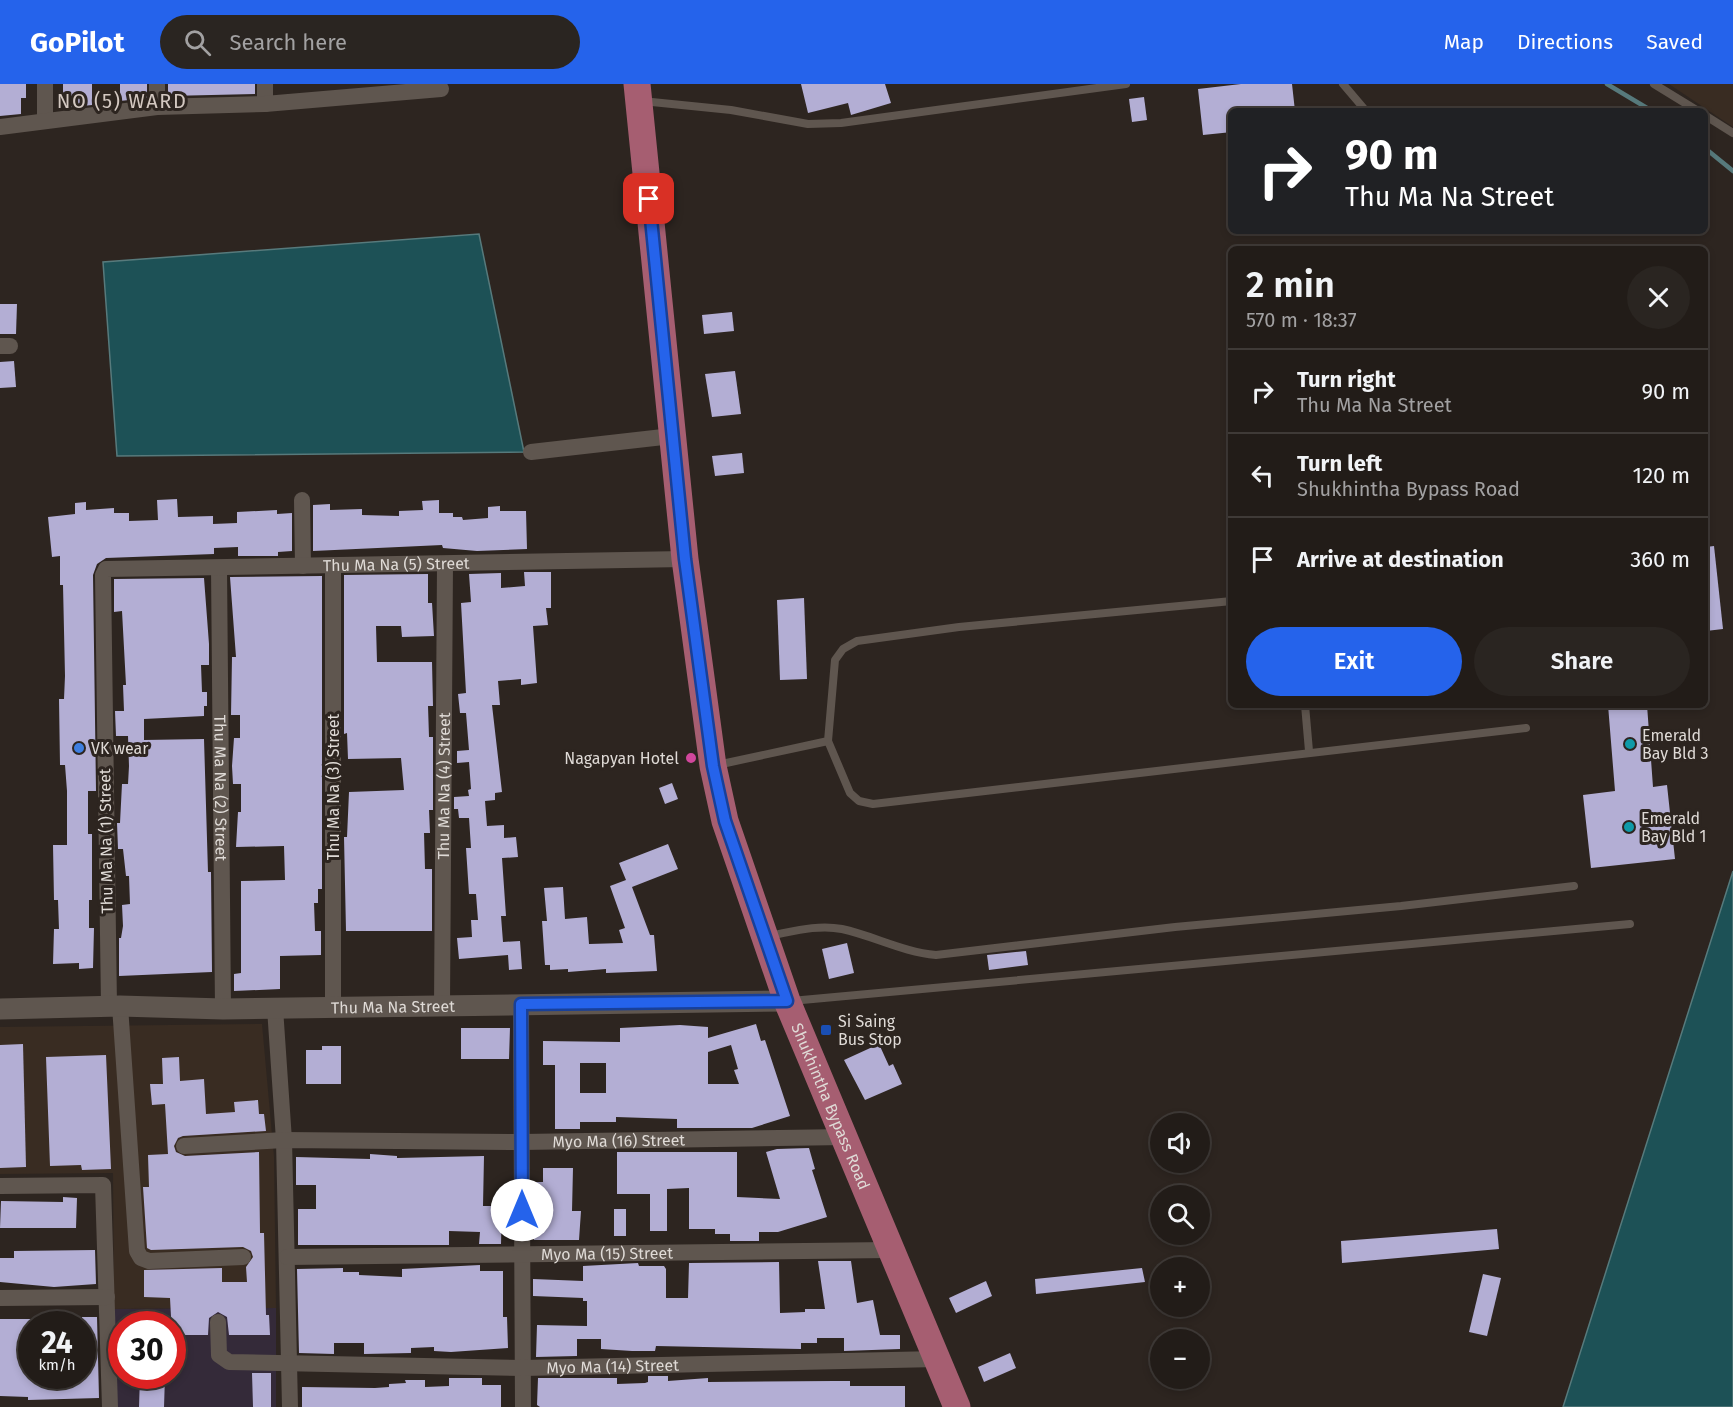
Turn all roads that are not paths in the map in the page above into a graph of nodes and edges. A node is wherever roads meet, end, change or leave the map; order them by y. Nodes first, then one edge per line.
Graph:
1 (45, 84) edge
2 (157, 84) edge
3 (265, 84) edge
4 (1126, 84) edge
5 (1343, 84) edge
6 (1654, 84) edge
7 (388, 89) edge
8 (441, 89) dead end
9 (638, 92) edge
10 (265, 104) junction
11 (158, 107) junction
12 (1363, 108) edge
13 (1693, 108) edge
14 (1708, 117) edge
15 (45, 122) junction
16 (0, 127) edge
17 (1733, 133) edge
18 (672, 436) junction
19 (531, 452) dead end
20 (302, 500) dead end
21 (685, 559) junction
22 (445, 564) junction
23 (303, 566) junction
24 (333, 566) junction
25 (219, 568) junction
26 (106, 569) joint
27 (1228, 601) edge
28 (1305, 708) edge
29 (1526, 728) dead end
30 (828, 741) junction
31 (1309, 751) junction
32 (713, 766) junction
33 (1574, 886) dead end
34 (1630, 924) dead end
35 (764, 936) junction
36 (787, 1001) junction
37 (521, 1004) junction
38 (114, 1006) junction
39 (442, 1006) junction
40 (275, 1008) junction
41 (333, 1008) junction
42 (0, 1009) edge
43 (224, 1009) junction
44 (846, 1137) junction
45 (284, 1140) junction
46 (522, 1142) junction
47 (184, 1146) dead end
48 (0, 1186) edge
49 (890, 1250) junction
50 (522, 1255) junction
51 (243, 1257) dead end
52 (287, 1257) junction
53 (106, 1297) junction
54 (0, 1298) edge
55 (218, 1322) dead end
56 (938, 1359) junction
57 (288, 1365) junction
58 (523, 1368) junction
59 (110, 1407) edge
60 (290, 1407) edge
61 (523, 1407) edge
62 (957, 1407) edge

1 - 15 street
2 - 11 street
3 - 10 street
4 - 9 lane
5 - 12 lane
6 - 13 lane
7 - 8 street
7 - 10 street
9 - 18 main road, Shukhintha Bypass Road
10 - 11 street
11 - 15 street
14 - 17 lane
15 - 16 street
18 - 19 street
18 - 21 main road, Shukhintha Bypass Road
20 - 23 street
21 - 22 street, Thu Ma Na (5) Street
21 - 32 main road, Shukhintha Bypass Road
22 - 24 street, Thu Ma Na (5) Street
22 - 39 street, Thu Ma Na (4) Street
23 - 24 street, Thu Ma Na (5) Street
23 - 25 street, Thu Ma Na (5) Street
24 - 41 street, Thu Ma Na (3) Street
25 - 26 street, Thu Ma Na (5) Street
25 - 43 street, Thu Ma Na (2) Street
26 - 38 street, Thu Ma Na (1) Street
27 - 30 lane
28 - 31 lane
29 - 31 lane
30 - 31 lane
30 - 32 lane
32 - 35 main road, Shukhintha Bypass Road
33 - 35 lane
34 - 36 lane
35 - 36 main road, Shukhintha Bypass Road
36 - 37 street, Thu Ma Na Street
36 - 44 main road, Shukhintha Bypass Road
37 - 39 street, Thu Ma Na Street
37 - 46 street
38 - 42 street, Thu Ma Na Street
38 - 43 street, Thu Ma Na Street
38 - 51 street, Thu Ma Na (1) Street
39 - 41 street, Thu Ma Na Street
40 - 41 street, Thu Ma Na Street
40 - 43 street, Thu Ma Na Street
40 - 45 street
44 - 46 street, Myo Ma (16) Street
44 - 49 main road, Shukhintha Bypass Road
45 - 46 street, Myo Ma (16) Street
45 - 47 street, Myo Ma (16) Street
45 - 52 street
46 - 50 street
48 - 53 street
49 - 50 street, Myo Ma (15) Street
49 - 56 main road, Shukhintha Bypass Road
50 - 52 street, Myo Ma (15) Street
50 - 58 street
52 - 57 street
53 - 54 street
53 - 59 street
55 - 57 street, Myo Ma (14) Street
56 - 58 street, Myo Ma (14) Street
56 - 62 main road, Shukhintha Bypass Road
57 - 58 street, Myo Ma (14) Street
57 - 60 street
58 - 61 street

